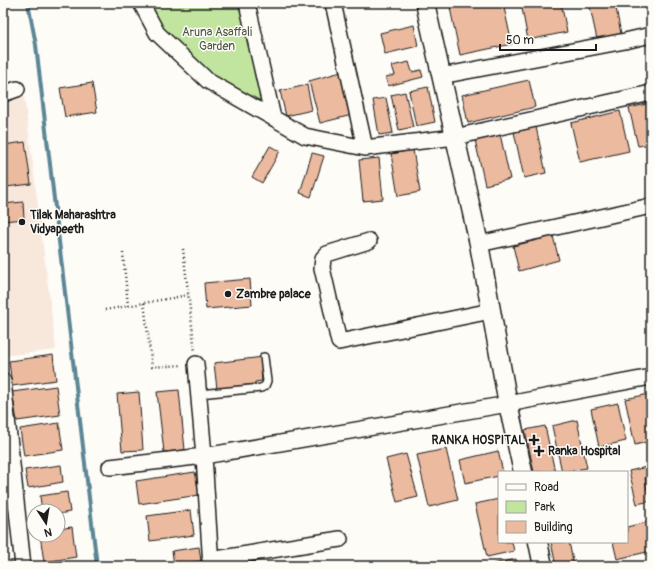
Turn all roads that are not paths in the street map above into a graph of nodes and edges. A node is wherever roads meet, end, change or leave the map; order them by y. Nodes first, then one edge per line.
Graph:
1 (142, 3) edge
2 (247, 3) edge
3 (333, 3) edge
4 (425, 3) edge
5 (651, 35) edge
6 (441, 76) junction
7 (17, 89) dead end
8 (3, 94) edge
9 (651, 94) edge
10 (273, 118) junction
11 (456, 137) junction
12 (364, 148) junction
13 (651, 206) edge
14 (369, 241) dead end
15 (478, 244) junction
16 (491, 311) junction
17 (264, 357) dead end
18 (196, 364) road end
19 (651, 377) edge
20 (3, 381) edge
21 (199, 394) junction
22 (508, 404) junction
23 (204, 456) junction
24 (110, 467) dead end
25 (523, 471) edge
26 (340, 539) dead end
27 (538, 543) edge
28 (210, 563) edge
29 (23, 566) edge
30 (543, 566) edge

1 - 10 street
2 - 10 street
3 - 12 street
4 - 6 street
5 - 6 street
6 - 11 street
7 - 8 street
9 - 11 street
10 - 12 street
11 - 12 street
11 - 15 street
13 - 15 street
14 - 16 street
15 - 16 street
16 - 22 street
17 - 21 lane
18 - 21 street
19 - 22 street
20 - 29 street
21 - 23 street
22 - 23 street
22 - 25 street
23 - 24 street
23 - 28 street
26 - 28 street
27 - 30 street

